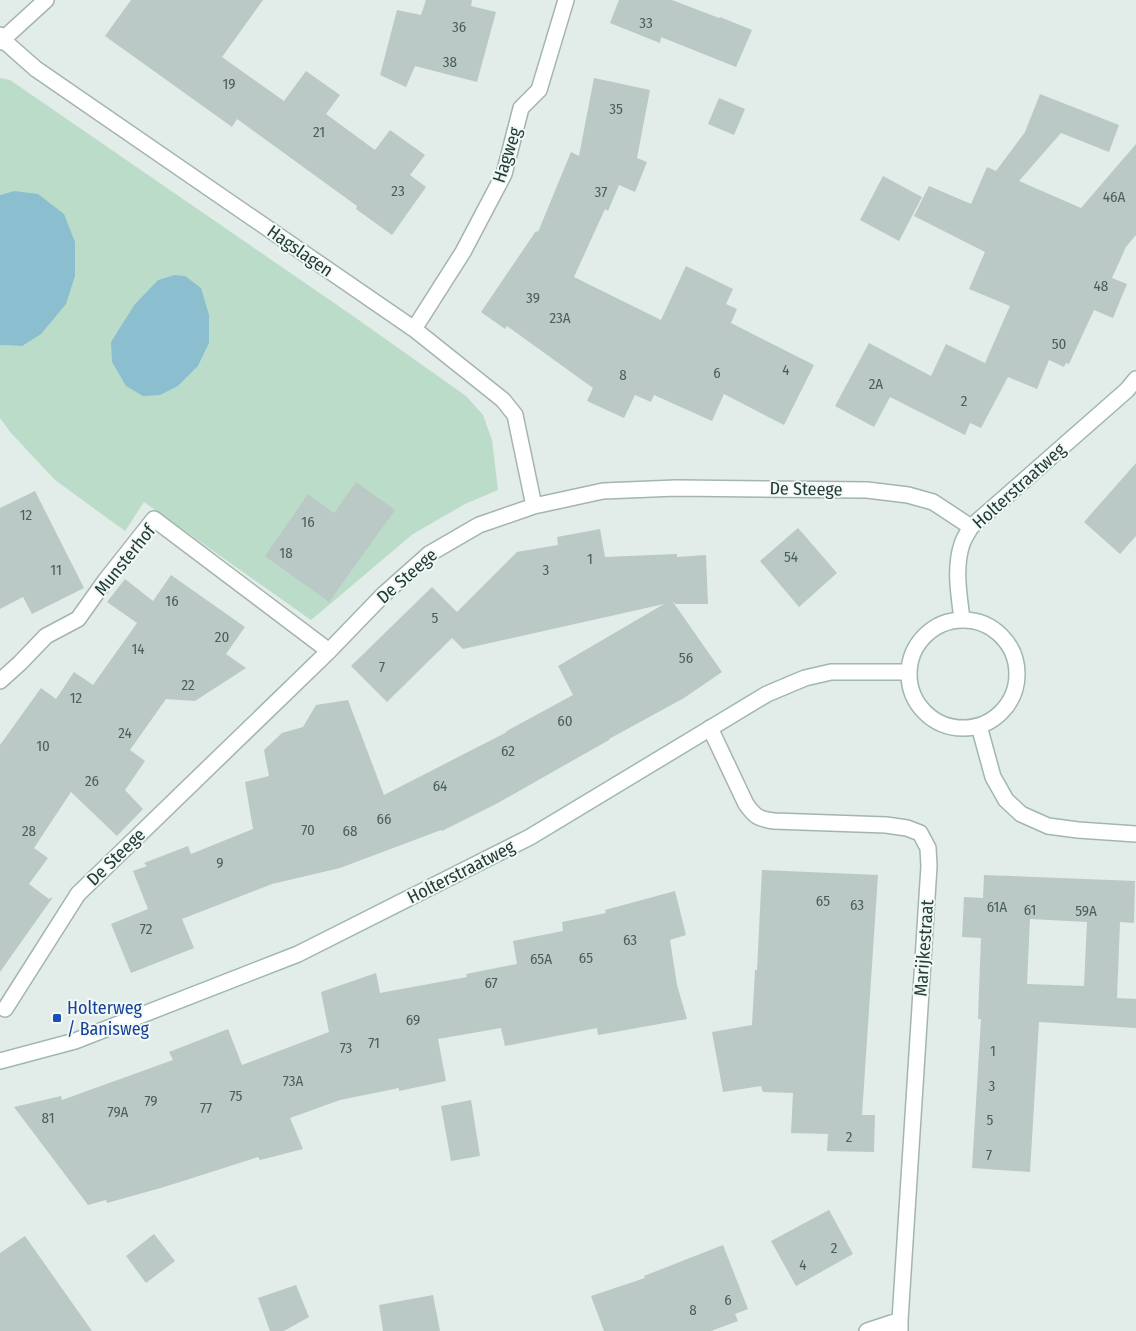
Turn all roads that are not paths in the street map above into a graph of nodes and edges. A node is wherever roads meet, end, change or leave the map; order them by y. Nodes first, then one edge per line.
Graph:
1 (46, 0) edge
2 (566, 0) edge
3 (1, 39) edge
4 (414, 330) junction
5 (1136, 379) edge
6 (534, 506) junction
7 (971, 527) junction
8 (962, 619) junction
9 (329, 651) junction
10 (909, 672) junction
11 (0, 681) edge
12 (979, 726) junction
13 (710, 728) junction
14 (1136, 834) edge
15 (5, 1009) dead end
16 (0, 1061) edge
17 (900, 1325) edge
18 (867, 1331) edge

1 - 3 street, Hagslagen
2 - 4 street, Hagweg
3 - 4 street, Hagslagen
4 - 6 street, Hagslagen
5 - 7 street, Holterstraatweg
6 - 7 street, De Steege
6 - 9 street, De Steege
7 - 8 street, Holterstraatweg
8 - 10 street
8 - 12 street
9 - 11 street, Munsterhof
9 - 15 street, De Steege
10 - 12 street
10 - 13 street, Holterstraatweg
12 - 14 street
13 - 16 street, Holterstraatweg
13 - 17 street, Marijkestraat
17 - 18 street

